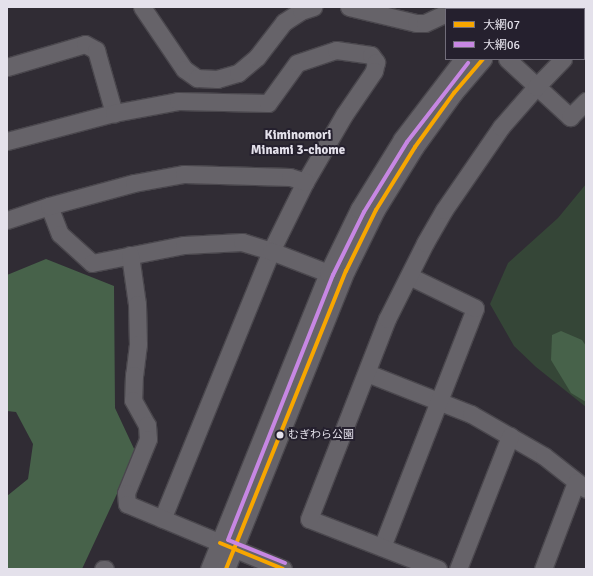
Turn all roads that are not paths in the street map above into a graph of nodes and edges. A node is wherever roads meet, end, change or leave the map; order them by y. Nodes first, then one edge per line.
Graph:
1 (142, 7) edge
2 (313, 7) edge
3 (349, 7) edge
4 (445, 13) edge
5 (462, 60) edge
6 (482, 60) edge
7 (508, 60) edge
8 (562, 60) edge
9 (7, 67) edge
10 (536, 87) junction
11 (586, 101) edge
12 (114, 113) junction
13 (7, 141) edge
14 (305, 182) junction
15 (50, 206) junction
16 (7, 220) edge
17 (271, 251) junction
18 (130, 255) junction
19 (328, 273) junction
20 (409, 276) junction
21 (367, 373) junction
22 (440, 401) junction
23 (510, 436) junction
24 (581, 485) edge
25 (162, 519) junction
26 (227, 546) junction
27 (382, 547) junction
28 (209, 569) edge
29 (226, 569) edge
30 (283, 569) edge
31 (438, 569) edge
32 (458, 569) edge
33 (543, 569) edge

1 - 2 street
3 - 4 street
5 - 19 street
6 - 26 street
7 - 10 street
8 - 10 street
9 - 12 street
10 - 11 street
10 - 20 street
12 - 13 street
12 - 14 street
14 - 15 street
14 - 17 street
15 - 16 street
15 - 18 street
17 - 18 street
17 - 19 street
17 - 25 street
18 - 25 street
19 - 26 street
20 - 21 street
20 - 22 street
21 - 22 street
21 - 27 street
22 - 23 street
22 - 27 street
23 - 24 street
23 - 32 street
24 - 33 street
25 - 26 street
26 - 28 street
26 - 29 street
26 - 30 street
27 - 31 street

